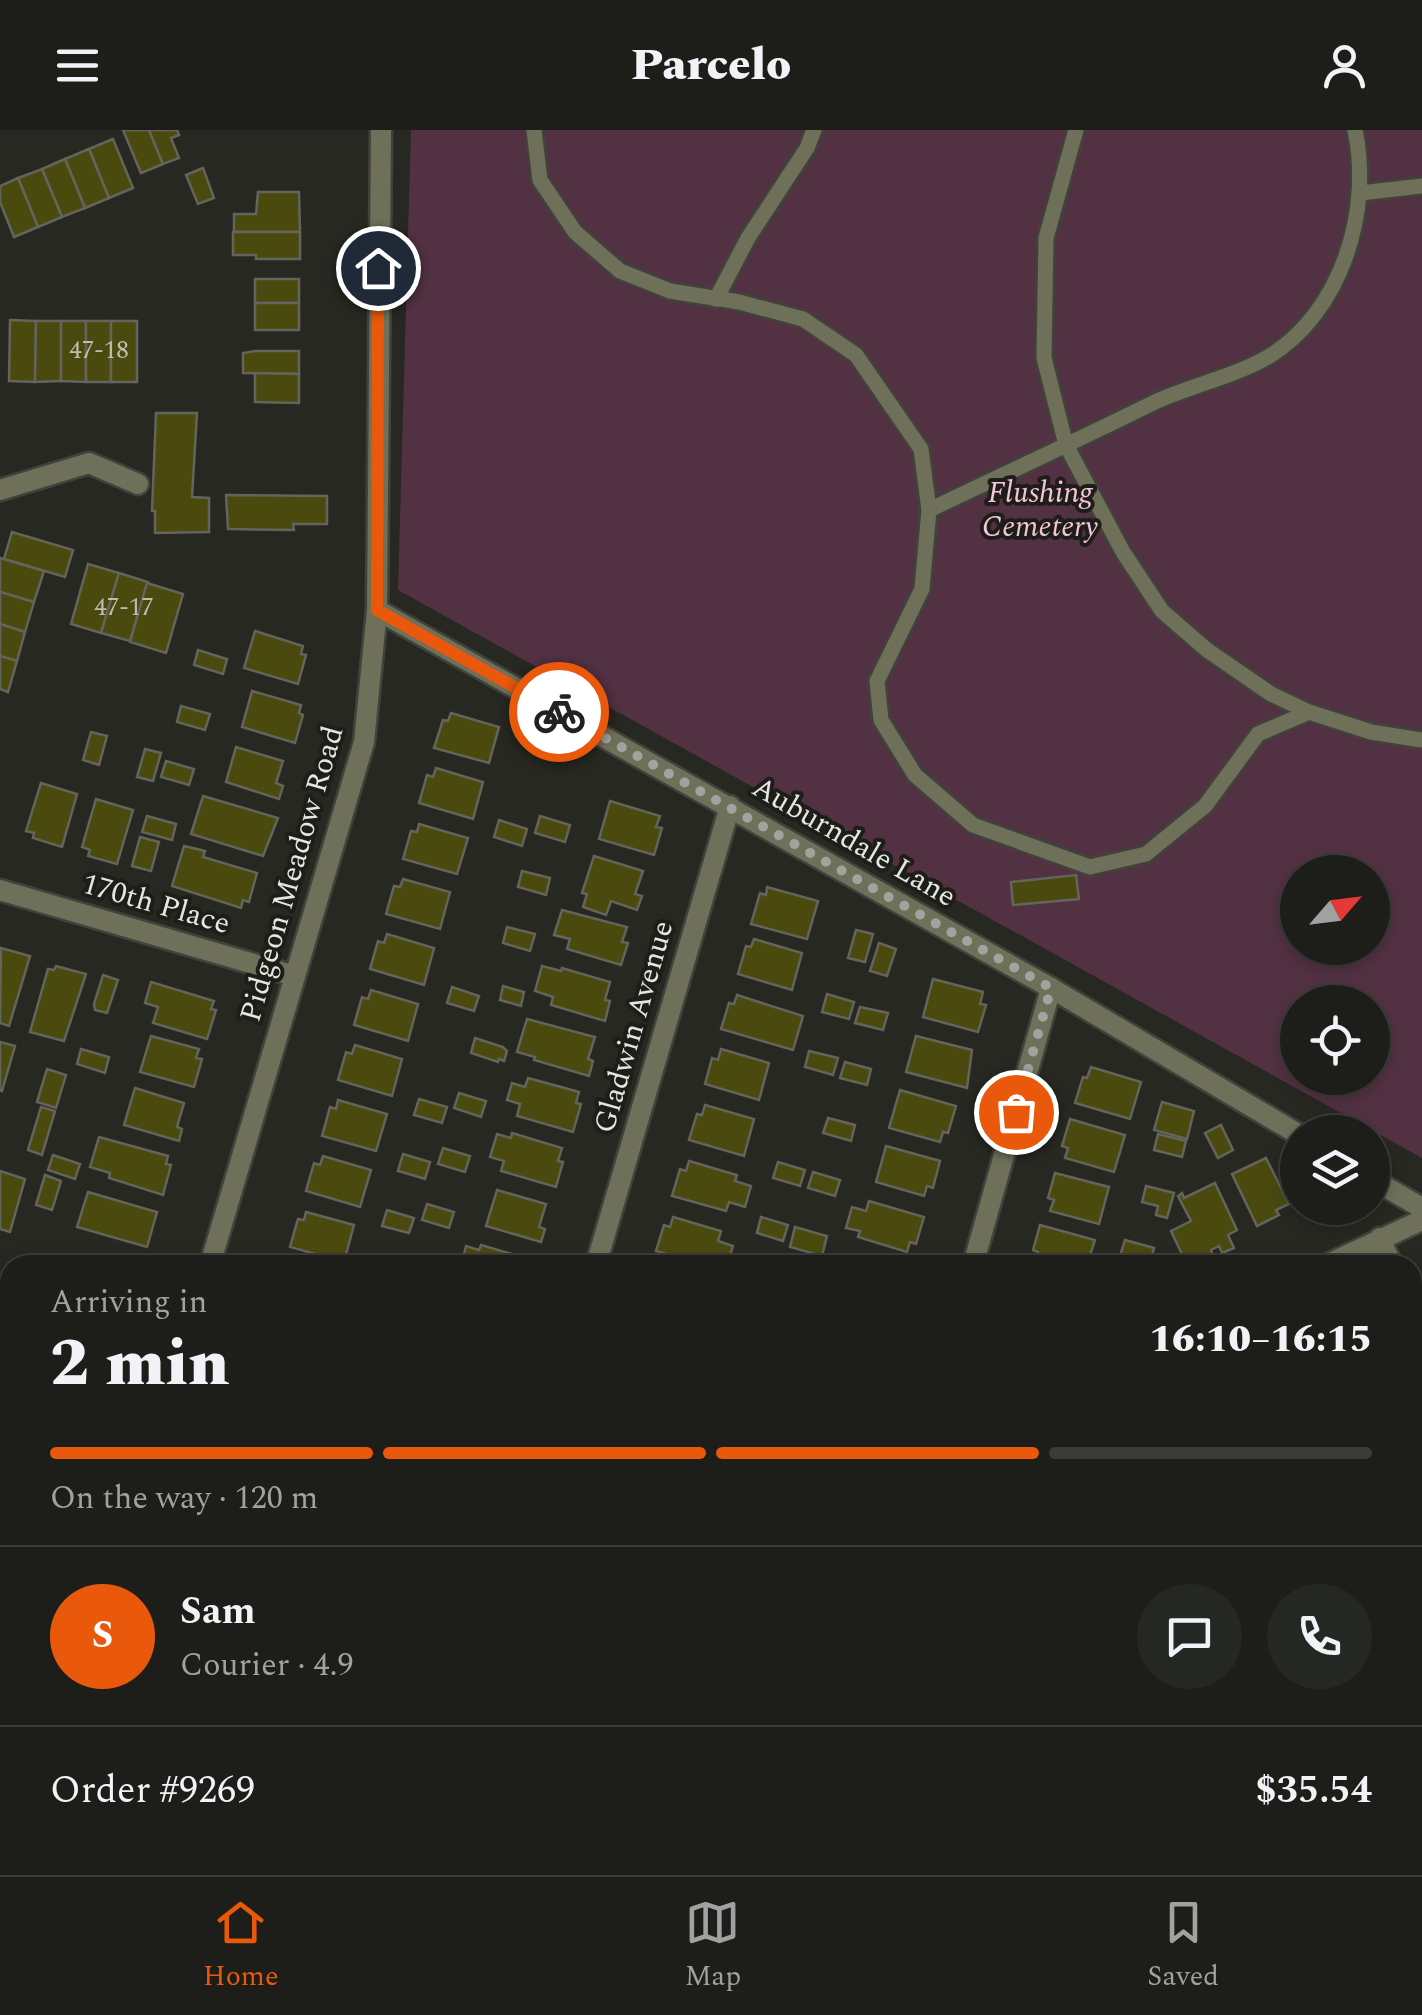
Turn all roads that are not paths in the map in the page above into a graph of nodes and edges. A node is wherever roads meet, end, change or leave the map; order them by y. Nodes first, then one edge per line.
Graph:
1 (380, 130) edge
2 (534, 130) edge
3 (814, 130) edge
4 (1076, 130) edge
5 (1354, 130) edge
6 (1422, 186) edge
7 (1360, 193) junction
8 (716, 298) junction
9 (1066, 445) junction
10 (138, 484) dead end
11 (0, 490) edge
12 (929, 510) junction
13 (377, 610) junction
14 (1310, 712) junction
15 (1422, 740) edge
16 (730, 806) junction
17 (0, 890) edge
18 (294, 976) junction
19 (1051, 988) junction
20 (1280, 1123) edge
21 (1390, 1189) edge
22 (1422, 1208) edge
23 (1422, 1220) edge
24 (1380, 1238) junction
25 (213, 1255) edge
26 (599, 1255) edge
27 (976, 1255) edge
28 (1346, 1255) edge
29 (1388, 1255) edge

1 - 13 street, Pidgeon Meadow Road
2 - 8 lane
3 - 8 lane
4 - 9 lane
5 - 7 lane
6 - 7 lane
7 - 9 lane
8 - 12 lane
9 - 12 lane
9 - 14 lane
10 - 11 street
12 - 14 lane
13 - 16 street, Auburndale Lane
13 - 18 street, Pidgeon Meadow Road
14 - 15 lane
16 - 19 street, Auburndale Lane
16 - 26 street, Gladwin Avenue
17 - 18 street, 170th Place
18 - 25 street, Pidgeon Meadow Road
19 - 20 street, Auburndale Lane
19 - 27 street
21 - 22 street
23 - 24 street
24 - 28 street
24 - 29 street

